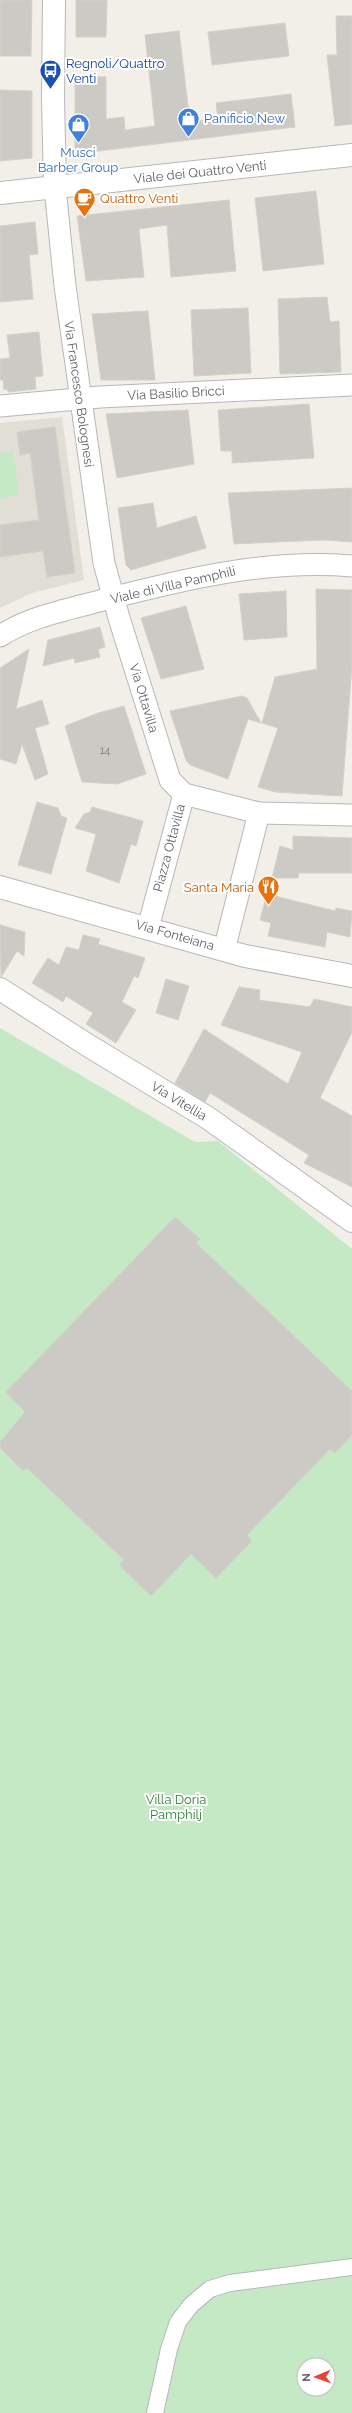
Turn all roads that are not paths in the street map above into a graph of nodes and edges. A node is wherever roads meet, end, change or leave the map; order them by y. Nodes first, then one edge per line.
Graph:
1 (54, 0) edge
2 (352, 156) edge
3 (55, 188) junction
4 (0, 193) edge
5 (352, 385) edge
6 (80, 399) junction
7 (0, 406) edge
8 (352, 566) edge
9 (113, 598) junction
10 (0, 636) edge
11 (184, 794) junction
12 (259, 813) junction
13 (352, 815) edge
14 (0, 886) edge
15 (148, 928) junction
16 (224, 950) junction
17 (352, 976) edge
18 (0, 989) edge
19 (352, 1221) edge
20 (352, 2267) edge
21 (155, 2413) edge

1 - 3 street
2 - 3 street, Viale dei Quattro Venti
3 - 4 street, Viale dei Quattro Venti
3 - 6 street, Via Francesco Bolognesi
5 - 6 street, Via Basilio Bricci
6 - 7 street, Via Basilio Bricci
6 - 9 street, Via Francesco Bolognesi
8 - 9 street, Viale di Villa Pamphili
9 - 10 street, Viale di Villa Pamphili
9 - 11 street, Via Ottavilla
11 - 12 street, Piazza Ottavilla
11 - 15 street, Piazza Ottavilla
12 - 13 street, Piazza Ottavilla
12 - 16 street
14 - 15 street, Via Fonteiana
15 - 16 street, Via Fonteiana
16 - 17 street, Via Fonteiana
18 - 19 street, Via Vitellia
20 - 21 street

